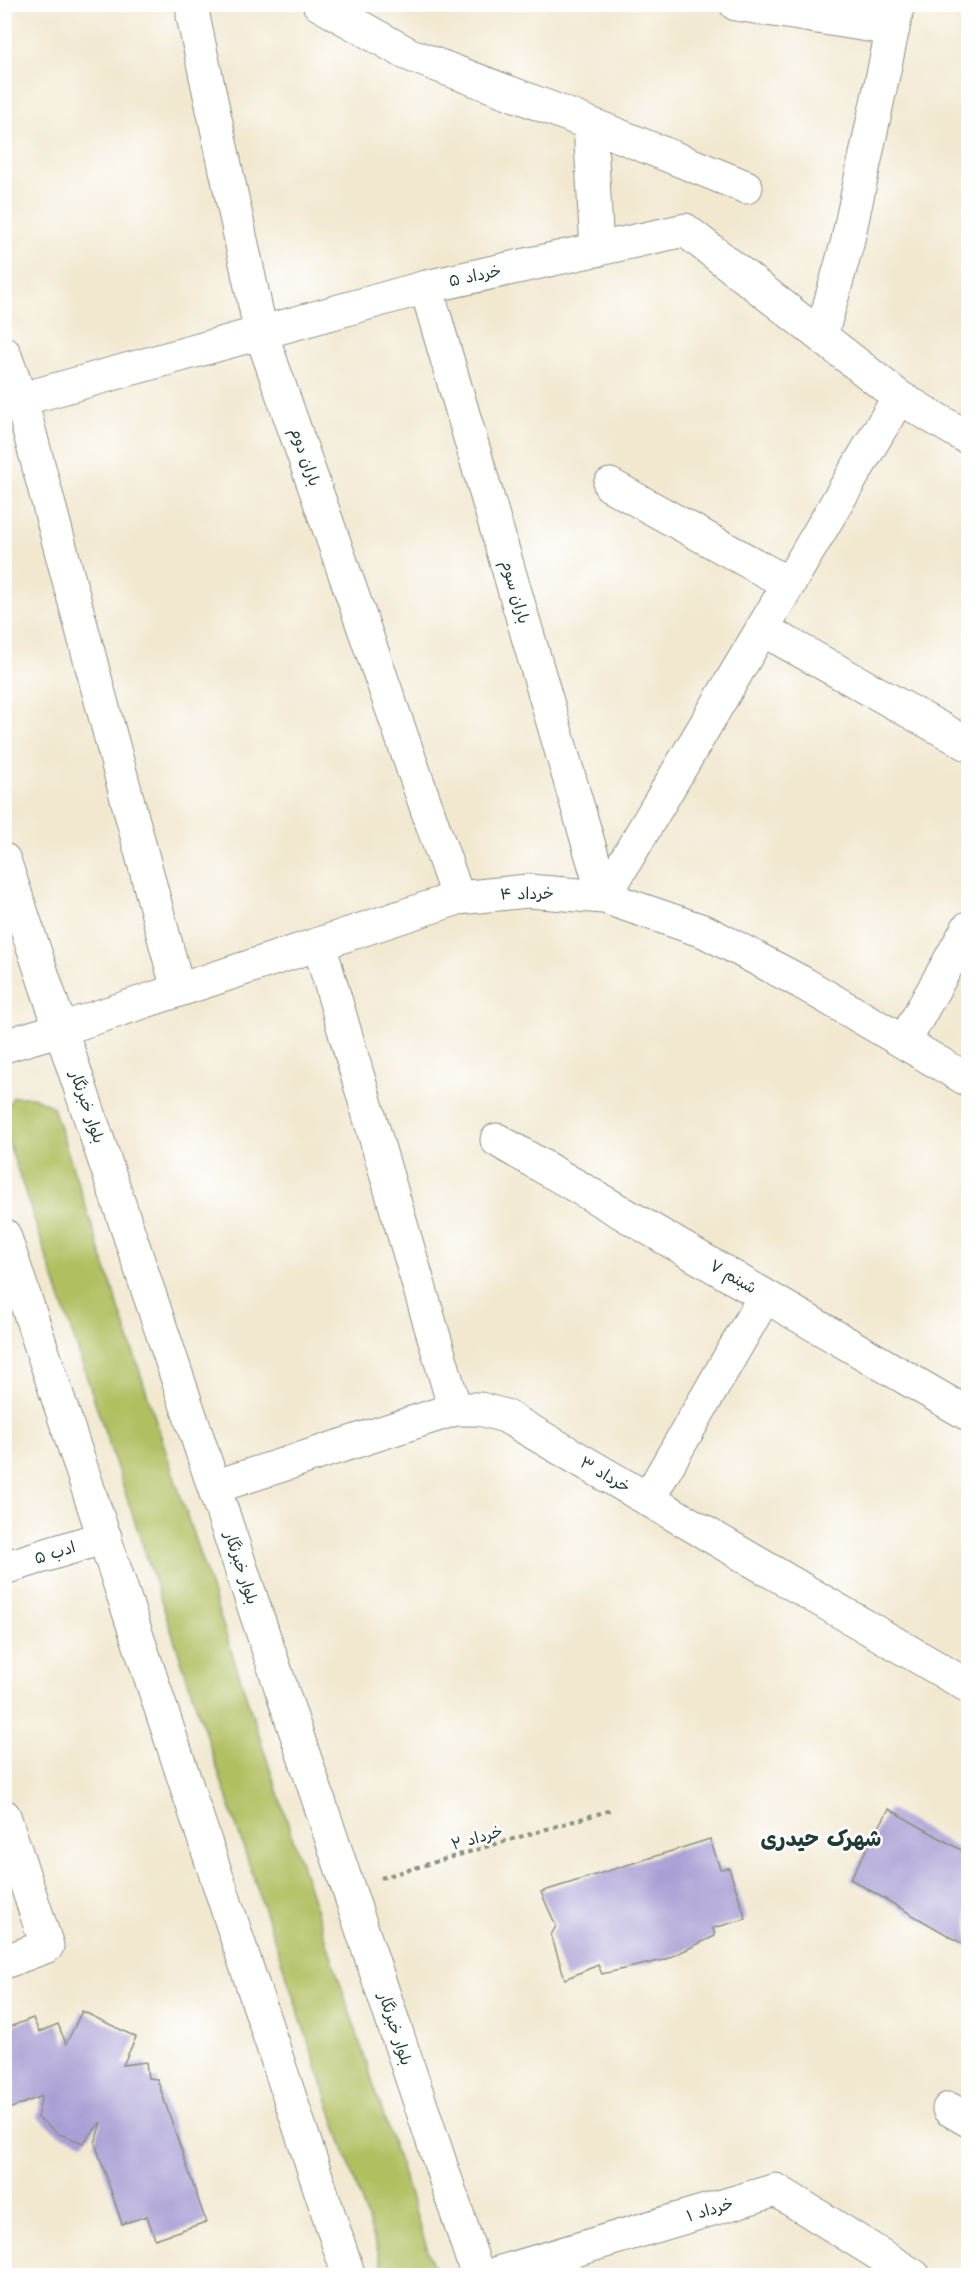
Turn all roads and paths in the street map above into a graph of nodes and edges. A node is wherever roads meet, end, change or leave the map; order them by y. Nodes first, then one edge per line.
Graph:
1 (194, 4) edge
2 (319, 4) edge
3 (736, 4) edge
4 (895, 17) edge
5 (590, 124) junction
6 (746, 187) dead end
7 (597, 250) junction
8 (426, 287) junction
9 (261, 333) junction
10 (821, 336) junction
11 (4, 353) edge
12 (899, 397) junction
13 (13, 402) edge
14 (969, 438) edge
15 (610, 484) dead end
16 (789, 584) junction
17 (762, 629) junction
18 (969, 744) edge
19 (4, 860) edge
20 (604, 897) junction
21 (458, 898) junction
22 (969, 928) edge
23 (319, 944) junction
24 (178, 990) junction
25 (61, 1029) junction
26 (904, 1042) junction
27 (4, 1046) edge
28 (969, 1080) edge
29 (497, 1140) dead end
30 (4, 1235) edge
31 (765, 1296) junction
32 (455, 1409) junction
33 (969, 1414) edge
34 (214, 1487) junction
35 (648, 1499) junction
36 (105, 1537) junction
37 (4, 1568) edge
38 (969, 1686) edge
39 (611, 1810) dead end
40 (4, 1816) edge
41 (348, 1888) junction
42 (4, 1962) edge
43 (349, 2276) edge
44 (478, 2276) edge
45 (488, 2276) edge
46 (914, 2276) edge

1 - 9 street, باران دوم
2 - 5 street
3 - 4 street
4 - 10 street
5 - 6 street
5 - 7 street
7 - 8 street, خرداد ۵
7 - 10 street, خرداد ۵
8 - 9 street, خرداد ۵
8 - 20 street, باران سوم
9 - 13 street, خرداد ۵
9 - 21 street, باران دوم
10 - 12 street, خرداد ۵
11 - 13 street
12 - 14 street, خرداد ۵
12 - 16 street
13 - 24 street
15 - 16 street
16 - 17 street
17 - 18 street
17 - 20 street
19 - 25 street, بلوار خبرنگار
20 - 21 street, خرداد ۴
20 - 26 street, خرداد ۴
21 - 23 street, خرداد ۴
22 - 26 street
23 - 24 street, خرداد ۴
23 - 32 street
24 - 25 street, خرداد ۴
25 - 27 street, خرداد ۴
25 - 34 street, بلوار خبرنگار
26 - 28 street, خرداد ۴
29 - 31 street, شبنم ۷
30 - 36 street
31 - 33 street, شبنم ۷
31 - 35 street
32 - 34 street, خرداد ۳
32 - 35 street, خرداد ۳
34 - 41 street, بلوار خبرنگار
35 - 38 street, خرداد ۳
36 - 37 street, ادب ۵
36 - 43 street
39 - 41 path, خرداد ۲
40 - 42 street
41 - 44 street, بلوار خبرنگار
45 - 46 street, خرداد ۱

